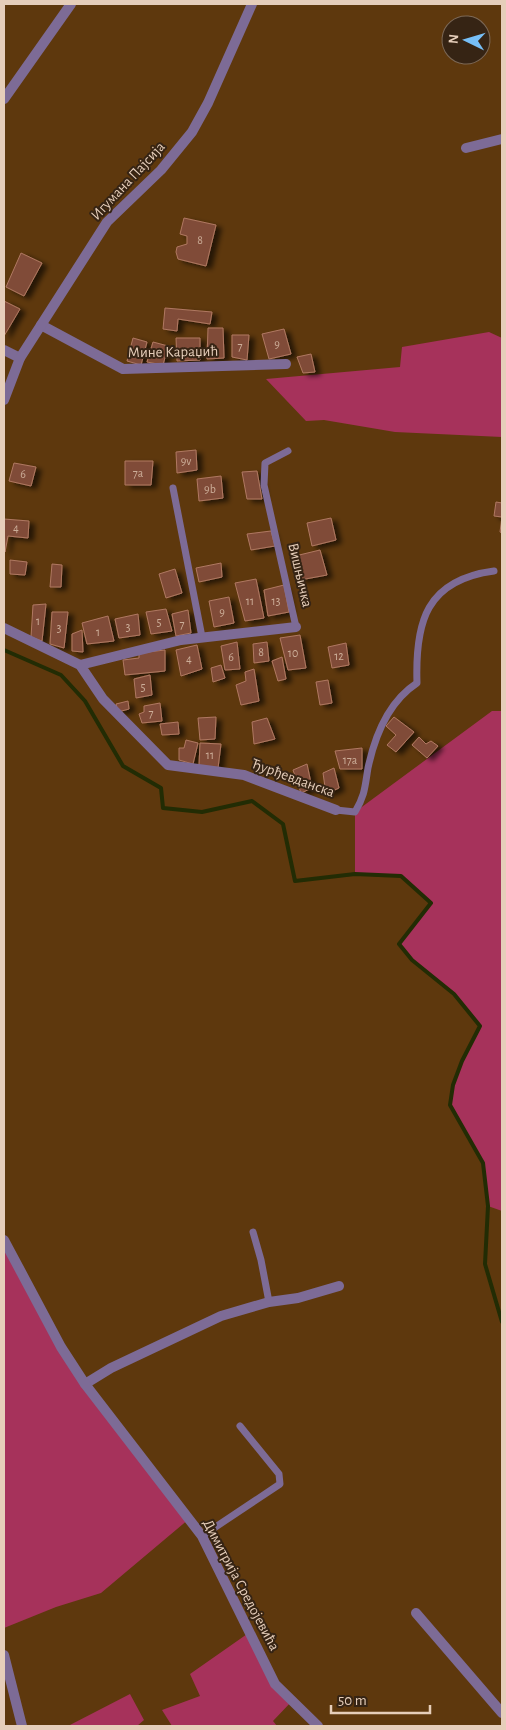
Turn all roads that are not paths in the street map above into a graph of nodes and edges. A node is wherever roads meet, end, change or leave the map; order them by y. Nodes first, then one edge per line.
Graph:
1 (71, 4) edge
2 (252, 4) edge
3 (4, 99) edge
4 (502, 139) edge
5 (466, 148) dead end
6 (41, 325) junction
7 (4, 350) edge
8 (20, 358) junction
9 (286, 364) dead end
10 (4, 400) edge
11 (288, 451) dead end
12 (173, 488) dead end
13 (494, 571) dead end
14 (296, 627) joint
15 (4, 628) edge
16 (202, 637) junction
17 (80, 665) junction
18 (336, 810) joint
19 (253, 1232) dead end
20 (4, 1240) edge
21 (339, 1286) dead end
22 (269, 1302) junction
23 (85, 1384) junction
24 (240, 1426) dead end
25 (202, 1536) junction
26 (416, 1613) dead end
27 (4, 1655) edge
28 (502, 1713) edge
29 (22, 1726) edge
30 (318, 1726) edge

1 - 3 street
2 - 6 street, Игумана Пајсија
4 - 5 street
6 - 8 street, Игумана Пајсија
6 - 9 street, Мине Караџић
7 - 8 street
8 - 10 street, Игумана Пајсија
11 - 14 lane, Вишњичка
12 - 16 lane
13 - 18 lane, Ђурђевданска
14 - 16 street, Вишњичка
15 - 17 street, Ђурђевданска
16 - 17 street, Вишњичка
17 - 18 street, Ђурђевданска
19 - 22 lane
20 - 23 street, Димитрија Средојевића
21 - 22 street
22 - 23 street
23 - 25 street, Димитрија Средојевића
24 - 25 lane
25 - 30 street, Димитрија Средојевића
26 - 28 street
27 - 29 street

